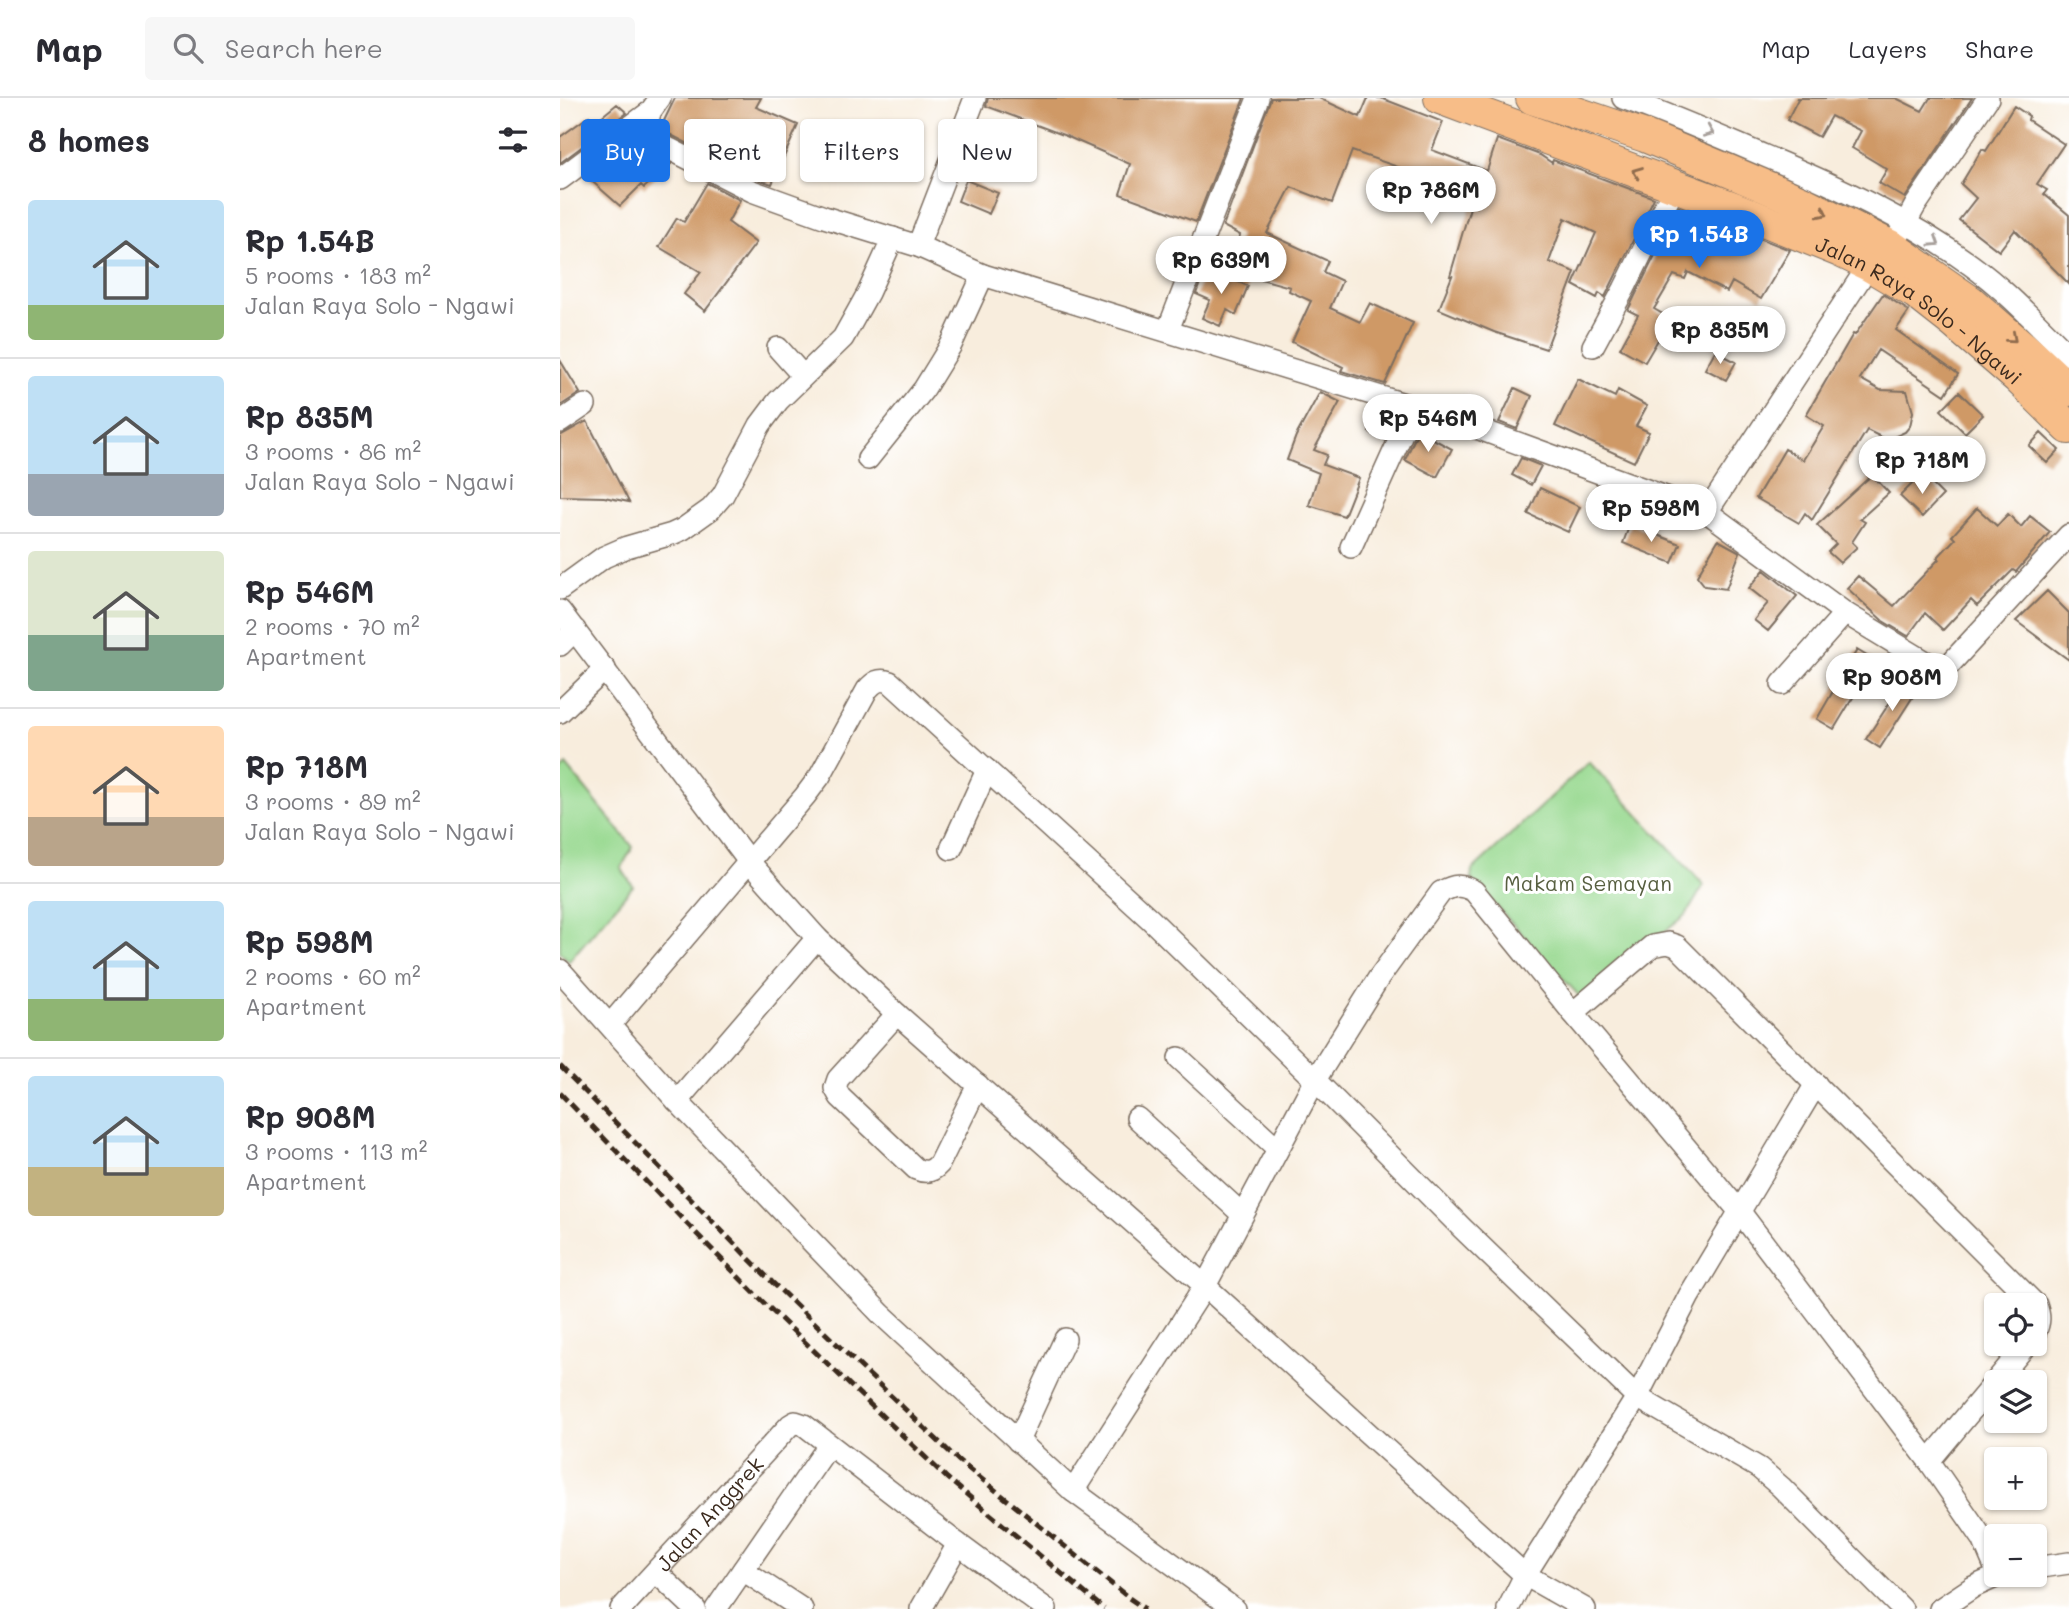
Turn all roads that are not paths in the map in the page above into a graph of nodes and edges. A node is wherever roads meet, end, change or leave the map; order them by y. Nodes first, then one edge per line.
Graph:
1 (975, 98) edge
2 (1258, 98) edge
3 (1440, 98) edge
4 (1535, 98) edge
5 (1623, 98) edge
6 (1988, 98) edge
7 (655, 105) edge
8 (1652, 114) edge
9 (560, 179) edge
10 (1675, 186) junction
11 (893, 238) junction
12 (1889, 245) junction
13 (918, 246) junction
14 (984, 275) junction
15 (1168, 330) junction
16 (1593, 346) dead end
17 (778, 348) dead end
18 (2064, 367) edge
19 (803, 376) junction
20 (585, 405) dead end
21 (1414, 407) junction
22 (560, 422) edge
23 (2069, 428) edge
24 (868, 459) dead end
25 (1707, 512) junction
26 (2069, 535) edge
27 (1351, 547) dead end
28 (560, 589) edge
29 (560, 611) edge
30 (1845, 613) junction
31 (568, 637) edge
32 (604, 669) junction
33 (1782, 684) dead end
34 (560, 712) edge
35 (986, 770) junction
36 (951, 849) dead end
37 (750, 863) junction
38 (817, 938) junction
39 (560, 970) edge
40 (1573, 1013) junction
41 (897, 1014) junction
42 (610, 1025) junction
43 (1179, 1058) dead end
44 (1315, 1080) junction
45 (1816, 1084) junction
46 (978, 1085) junction
47 (677, 1101) junction
48 (1137, 1118) dead end
49 (1277, 1148) junction
50 (1740, 1212) junction
51 (1242, 1214) junction
52 (1205, 1286) junction
53 (2024, 1293) edge
54 (1065, 1339) dead end
55 (2017, 1356) edge
56 (1637, 1397) junction
57 (1018, 1441) junction
58 (829, 1444) junction
59 (1929, 1461) junction
60 (1073, 1491) junction
61 (1984, 1541) edge
62 (958, 1544) junction
63 (2069, 1563) edge
64 (2047, 1566) edge
65 (743, 1570) junction
66 (656, 1572) junction
67 (1525, 1576) junction
68 (1984, 1581) edge
69 (621, 1609) edge
70 (695, 1609) edge
71 (716, 1609) edge
72 (802, 1609) edge
73 (921, 1609) edge
74 (1046, 1609) edge
75 (1234, 1609) edge
76 (1508, 1609) edge
77 (1585, 1609) edge
78 (1902, 1609) edge
79 (1940, 1609) edge

1 - 13 street
2 - 15 street
10 -> 3 highway, Jalan Raya Solo - Ngawi
4 - 8 highway, Jalan Raya Solo - Ngawi
5 - 8 street
6 - 12 street
7 - 9 street
7 - 11 street
8 -> 12 highway, Jalan Raya Solo - Ngawi
10 - 12 highway, Jalan Raya Solo - Ngawi
10 - 16 street
11 - 13 street
11 - 19 street
12 -> 18 highway, Jalan Raya Solo - Ngawi
12 - 23 highway, Jalan Raya Solo - Ngawi
12 - 25 street
13 - 14 street
14 - 15 street
14 - 24 street
15 - 21 street
17 - 19 street
19 - 28 street
20 - 22 street
21 - 25 street
21 - 27 street
25 - 30 street
26 - 30 street
29 - 31 street
30 - 33 street
31 - 32 street
32 - 34 street
32 - 37 street
35 - 36 street
35 - 37 street
35 - 44 street
37 - 38 street
37 - 42 street
38 - 41 street
38 - 47 street
39 - 42 street
40 - 44 street
40 - 45 street
40 - 50 street
41 - 46 street
41 - 46 street
42 - 47 street
43 - 49 street
44 - 49 street
44 - 56 street
45 - 50 street
45 - 53 street
46 - 52 street
47 - 57 street
48 - 51 street
49 - 51 street
50 - 56 street
50 - 59 street
51 - 52 street
52 - 60 street
52 - 67 street
54 - 57 street
55 - 59 street
56 - 67 street
56 - 78 street
57 - 60 street
58 - 62 street
58 - 65 street
58 - 66 street, Jalan Anggrek
59 - 61 street
60 - 75 street
62 - 73 street
62 - 74 street
63 - 64 street
65 - 71 street
65 - 72 street
66 - 69 street, Jalan Anggrek
66 - 70 street
67 - 76 street
67 - 77 street
68 - 79 street

